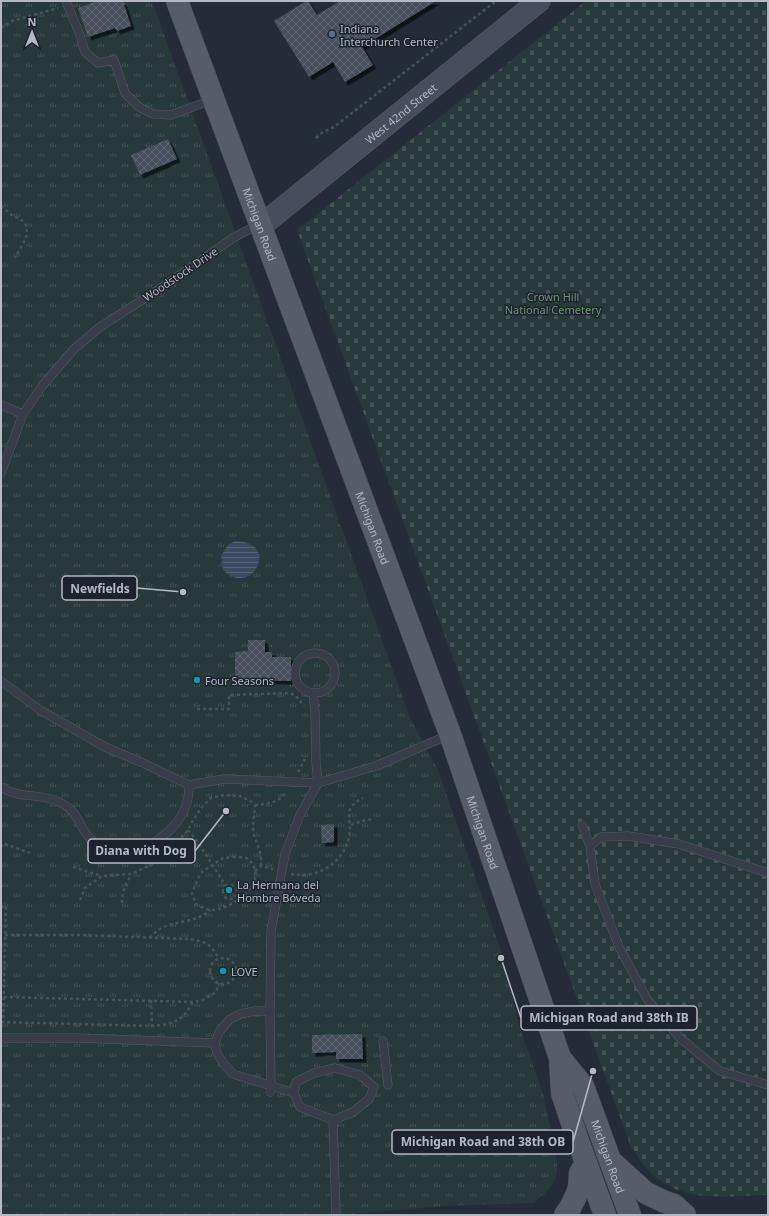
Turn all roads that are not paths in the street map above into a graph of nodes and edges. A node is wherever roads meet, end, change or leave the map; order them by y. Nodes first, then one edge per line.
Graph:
1 (177, 1) edge
2 (539, 1) edge
3 (67, 3) edge
4 (214, 99) junction
5 (262, 225) junction
6 (1, 405) edge
7 (23, 414) junction
8 (1, 473) edge
9 (1, 681) edge
10 (313, 693) junction
11 (450, 734) junction
12 (318, 783) junction
13 (189, 785) junction
14 (1, 787) edge
15 (582, 825) dead end
16 (590, 846) junction
17 (768, 873) edge
18 (270, 1011) junction
19 (1, 1038) edge
20 (383, 1041) dead end
21 (215, 1043) junction
22 (560, 1058) junction
23 (388, 1085) dead end
24 (768, 1085) edge
25 (271, 1089) junction
26 (294, 1094) junction
27 (333, 1120) junction
28 (610, 1160) junction
29 (586, 1163) junction
30 (336, 1215) edge
31 (565, 1215) edge
32 (605, 1215) edge
33 (630, 1215) edge
34 (685, 1215) edge

1 - 4 main road, Michigan Road
2 - 5 street, West 42nd Street
3 - 4 lane
4 - 5 main road, Michigan Road
5 - 7 lane, Woodstock Drive
5 - 11 main road, Michigan Road
6 - 7 lane
7 - 8 lane, Woodstock Drive
9 - 13 lane
10 - 10 lane
10 - 12 lane
11 - 12 lane
11 - 22 main road, Michigan Road
12 - 13 lane
12 - 18 lane
13 - 14 lane
15 - 16 lane
16 - 17 lane
16 - 24 lane
18 - 21 lane
18 - 25 lane
19 - 21 lane
20 - 23 lane
21 - 25 lane
22 - 28 main road, Michigan Road
22 - 29 main road, Michigan Road
25 - 26 lane
26 - 27 lane
26 - 27 lane
27 - 30 lane
28 - 33 main road, Michigan Road
28 - 34 main road
29 - 31 main road
29 - 32 main road, Michigan Road

